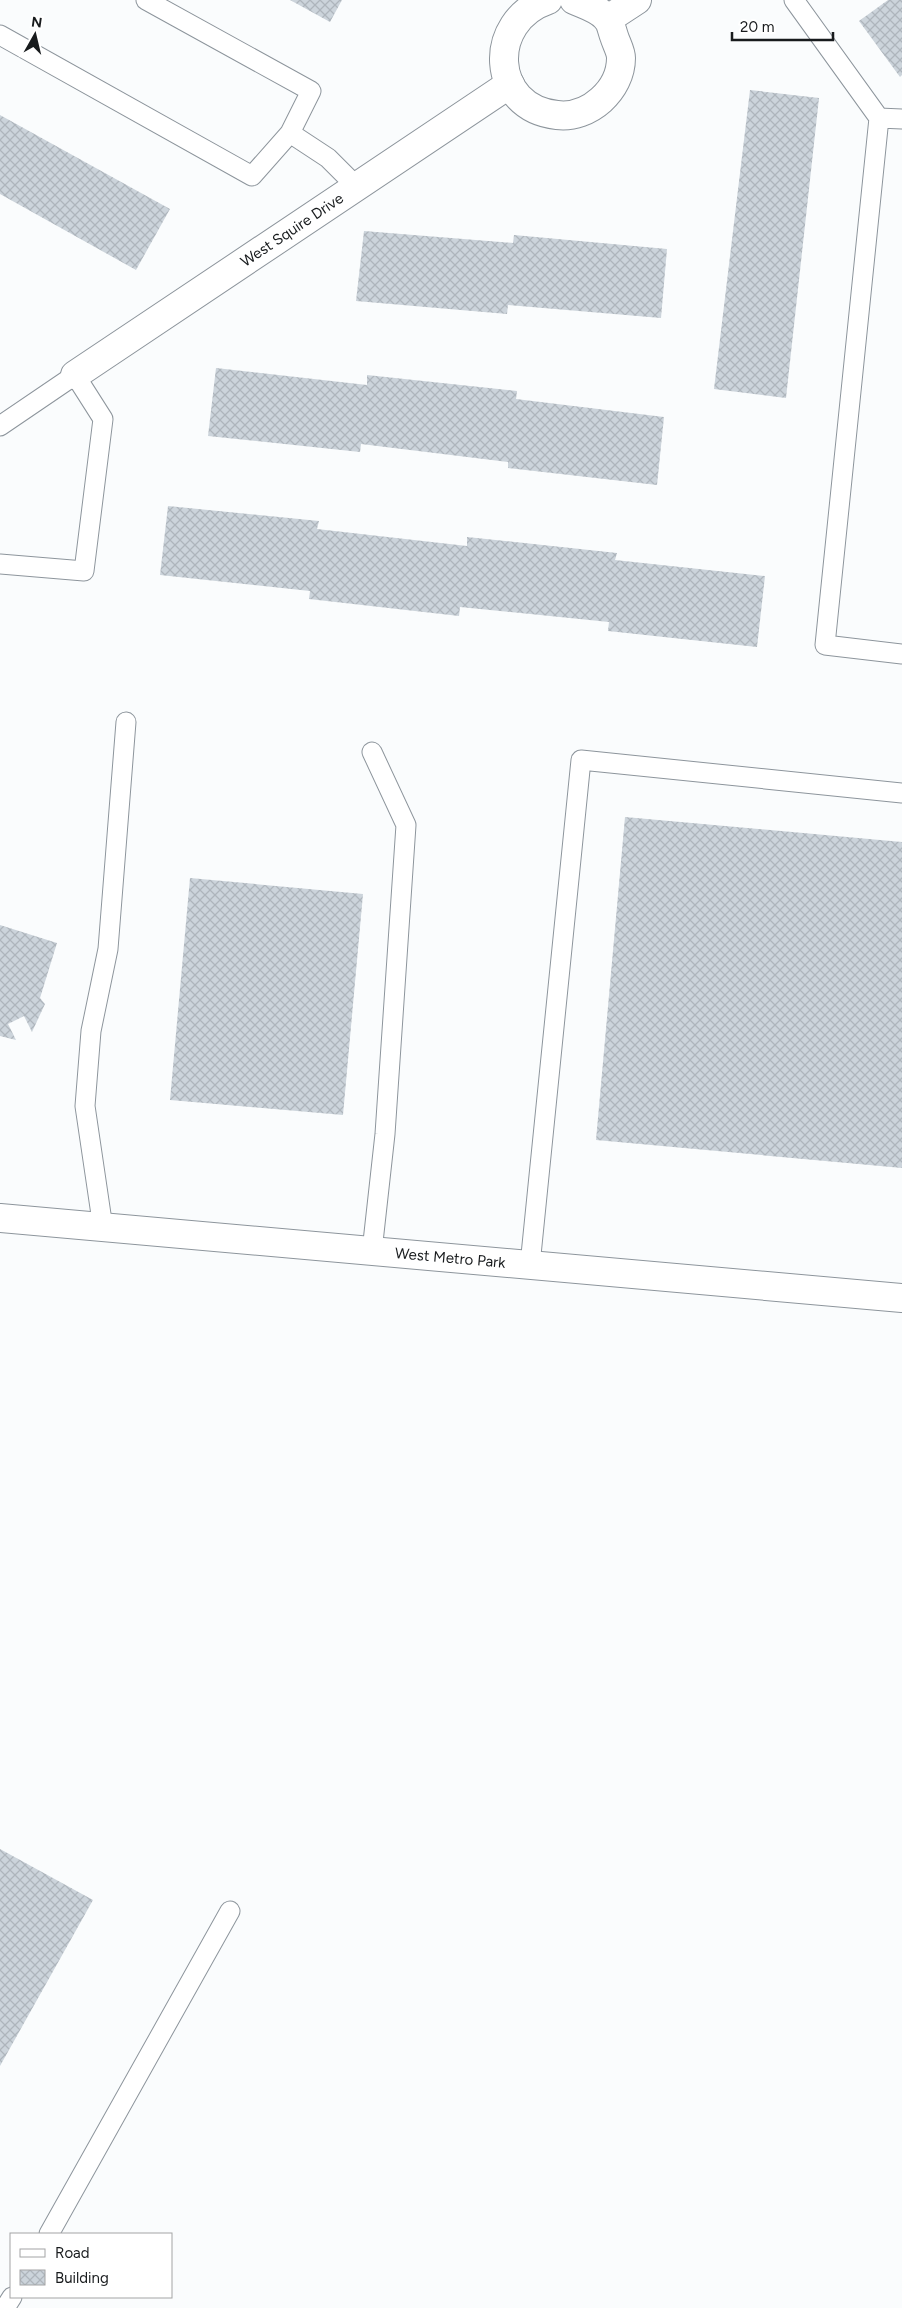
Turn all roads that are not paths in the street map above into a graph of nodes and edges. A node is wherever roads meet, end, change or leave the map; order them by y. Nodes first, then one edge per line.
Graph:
1 (146, 0) edge
2 (548, 0) edge
3 (574, 0) edge
4 (637, 0) edge
5 (794, 0) edge
6 (608, 19) junction
7 (0, 35) edge
8 (510, 84) junction
9 (879, 118) junction
10 (902, 119) edge
11 (290, 133) junction
12 (356, 186) junction
13 (75, 374) junction
14 (0, 426) edge
15 (0, 564) edge
16 (902, 654) edge
17 (126, 722) dead end
18 (372, 752) dead end
19 (902, 793) edge
20 (0, 1218) edge
21 (103, 1228) junction
22 (372, 1251) junction
23 (530, 1265) junction
24 (902, 1298) edge
25 (230, 1911) dead end
26 (50, 2233) edge

1 - 11 lane
2 - 8 street
3 - 6 street
4 - 6 street
5 - 9 lane
6 - 8 street
7 - 11 lane
8 - 12 street, West Squire Drive
9 - 10 lane
9 - 16 lane
11 - 12 lane
12 - 13 street, West Squire Drive
13 - 14 lane
13 - 15 lane
17 - 21 lane
18 - 22 lane
19 - 23 lane
20 - 21 street, West Metro Park
21 - 22 street, West Metro Park
22 - 23 street, West Metro Park
23 - 24 street, West Metro Park
25 - 26 lane

